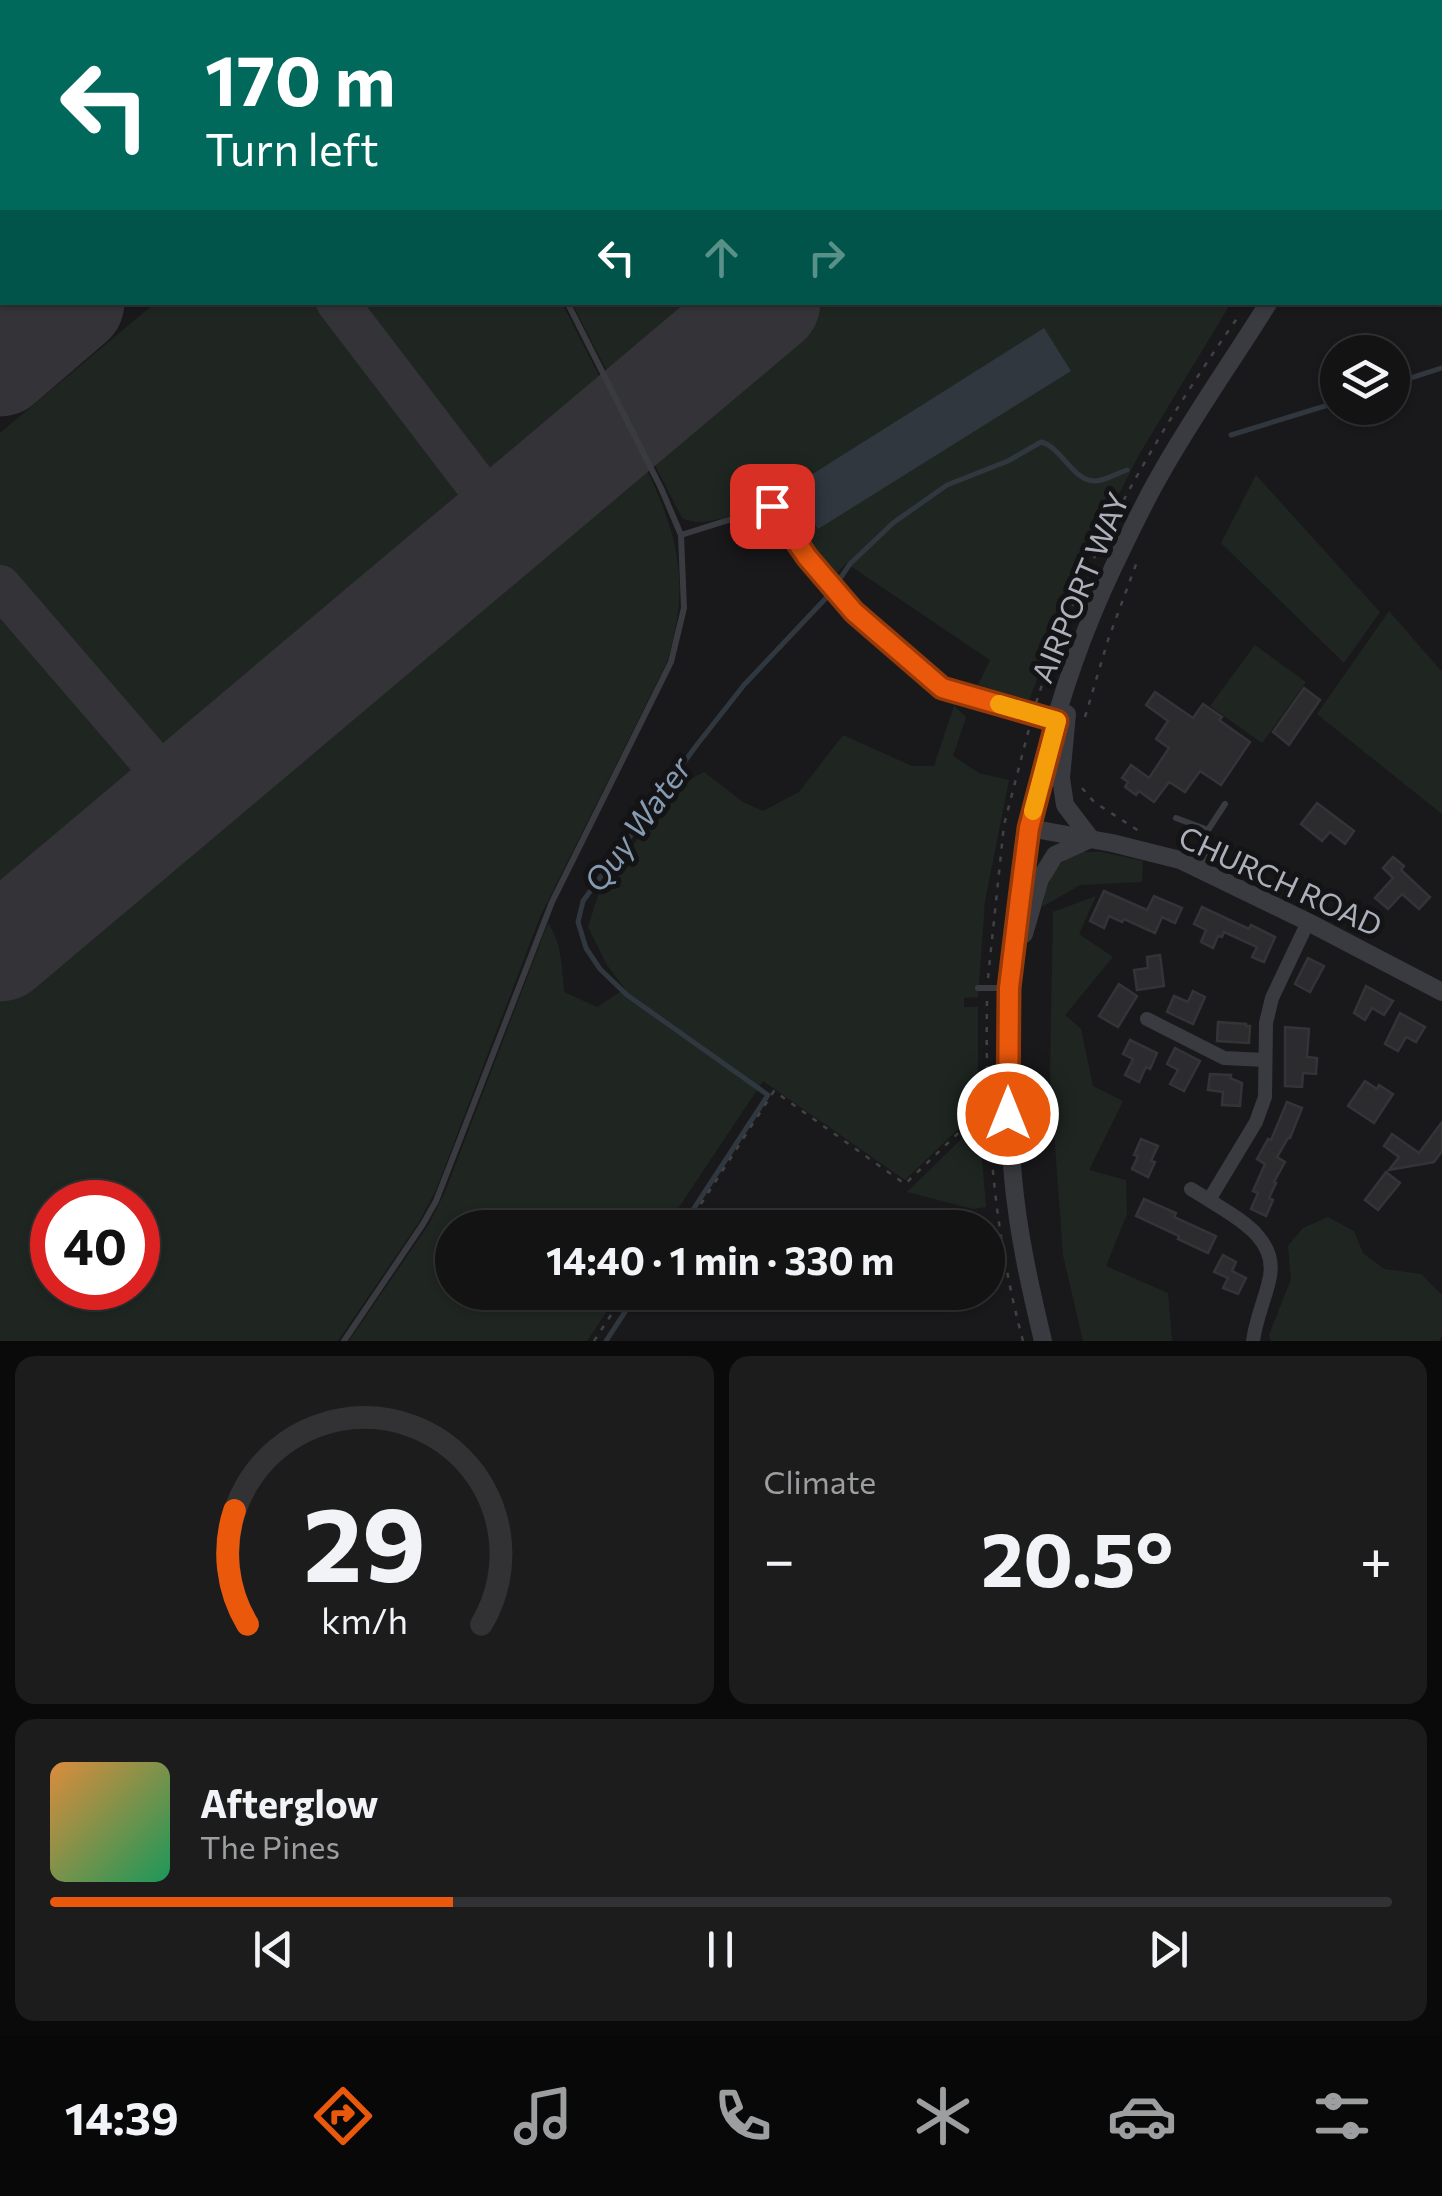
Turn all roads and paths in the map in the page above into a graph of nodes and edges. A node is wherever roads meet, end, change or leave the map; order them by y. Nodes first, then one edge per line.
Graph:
1 (569, 305) edge
2 (1267, 305) edge
3 (681, 535) junction
4 (1142, 548) dead end
5 (1073, 666) junction
6 (1057, 721) junction
7 (1084, 722) dead end
8 (1080, 786) dead end
9 (1225, 804) dead end
10 (1176, 818) dead end
11 (1029, 828) junction
12 (1208, 830) junction
13 (1148, 836) dead end
14 (1091, 839) junction
15 (1199, 869) junction
16 (1308, 922) junction
17 (978, 988) dead end
18 (1009, 988) junction
19 (1442, 992) edge
20 (1147, 1020) dead end
21 (1265, 1060) junction
22 (988, 1115) dead end
23 (1191, 1189) dead end
24 (1209, 1200) junction
25 (697, 1210) edge
26 (614, 1310) edge
27 (344, 1341) edge
28 (594, 1341) edge
29 (1043, 1341) edge
30 (1253, 1341) edge

1 - 3 lane
2 - 5 street, AIRPORT WAY
3 - 6 lane
3 - 27 lane
4 - 7 path
5 - 6 street, AIRPORT WAY
5 - 14 street
6 - 11 street, AIRPORT WAY
8 - 13 path
9 - 12 lane
10 - 12 lane
11 - 14 street, CHURCH ROAD
11 - 18 street, AIRPORT WAY
12 - 15 lane
14 - 15 street, CHURCH ROAD
14 - 18 street
15 - 16 street, CHURCH ROAD
16 - 19 street, CHURCH ROAD
16 - 21 street
17 - 18 lane
18 - 29 street, AIRPORT WAY
20 - 21 street
21 - 24 street
22 - 25 path
23 - 24 street
24 - 30 street
26 - 28 path

